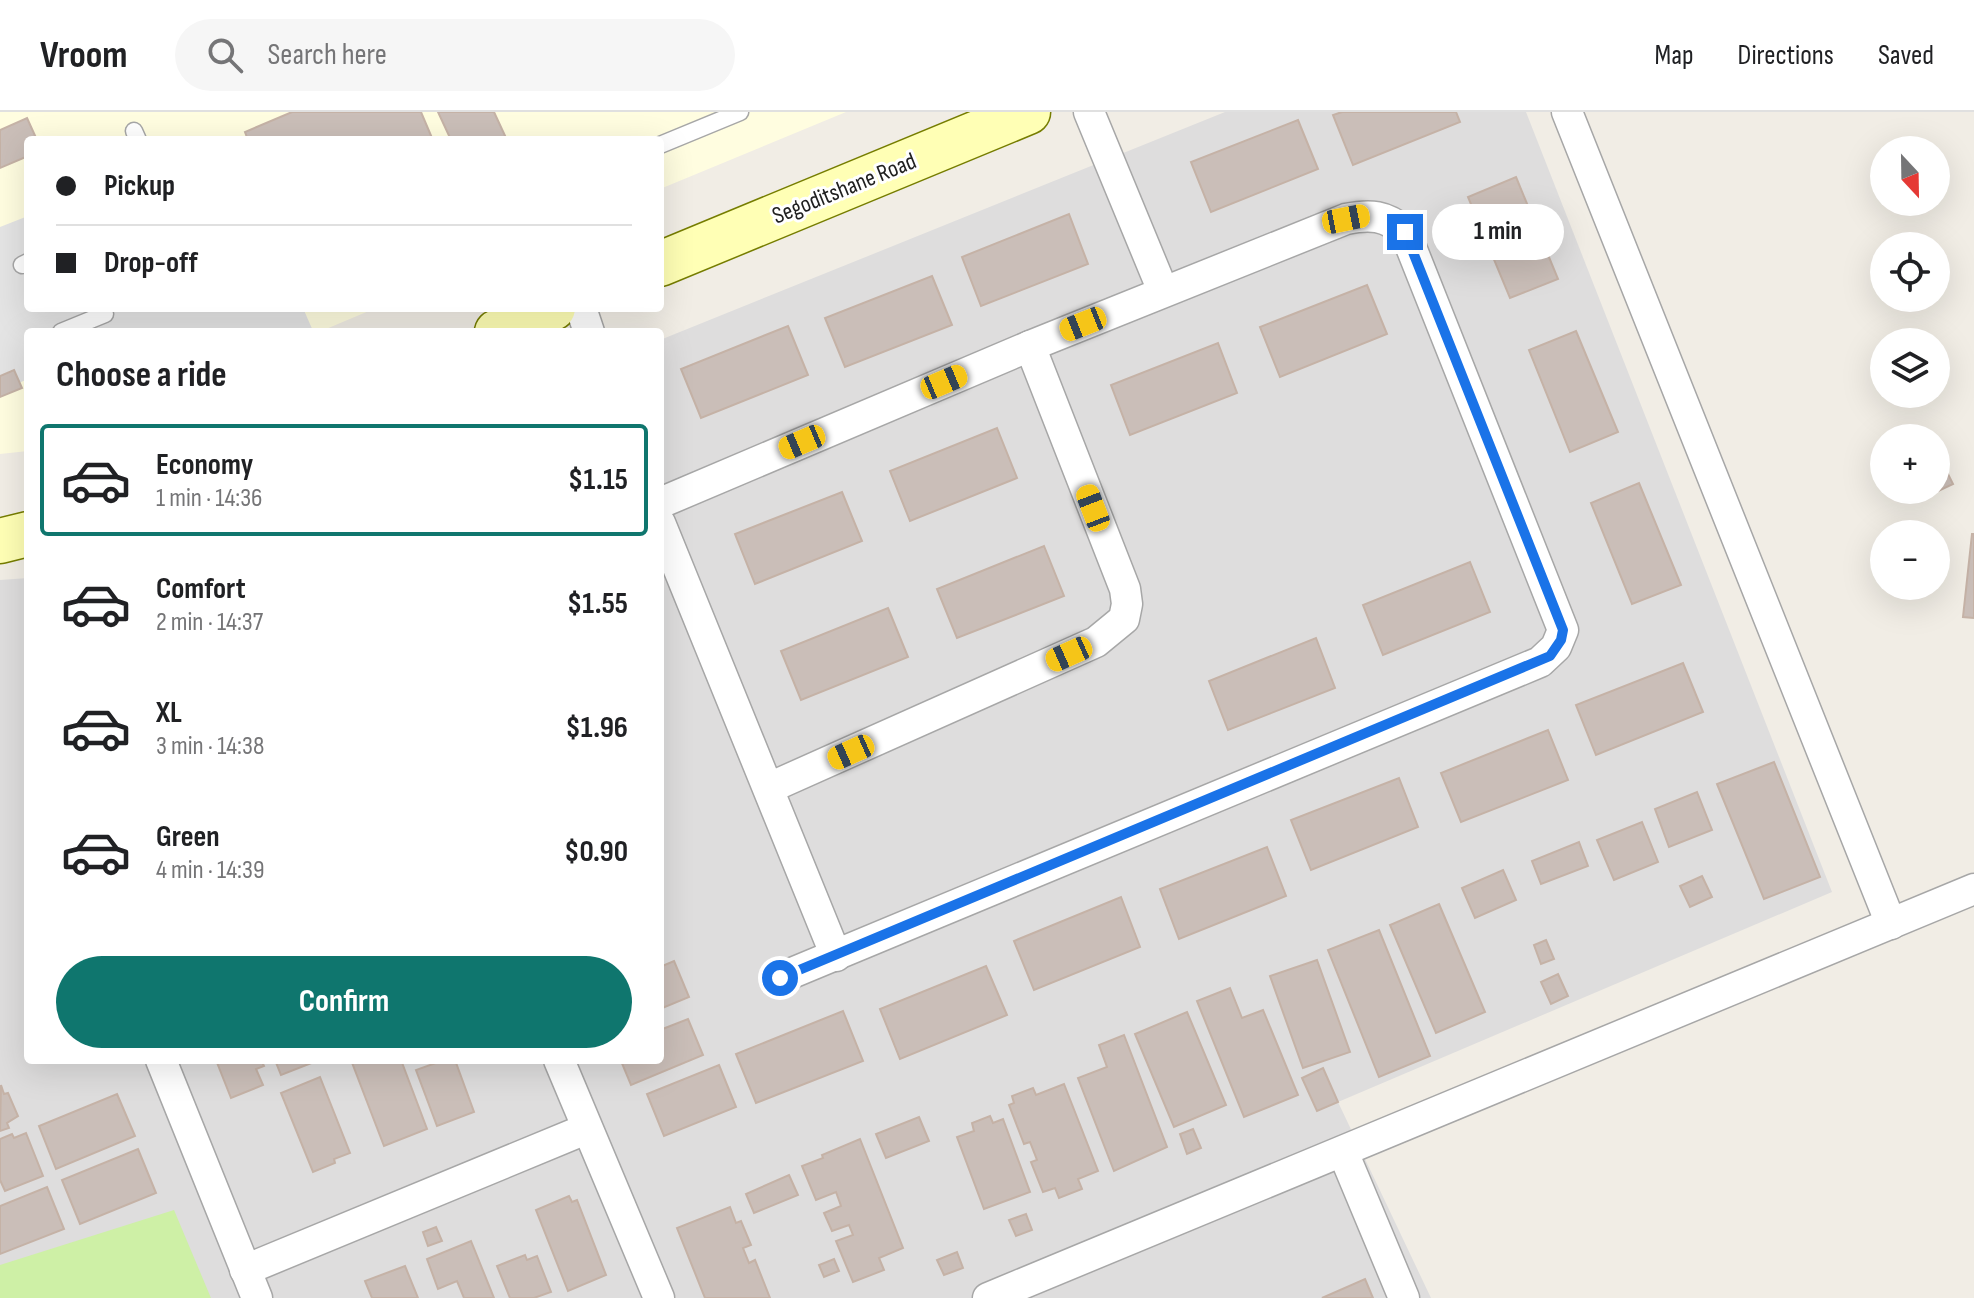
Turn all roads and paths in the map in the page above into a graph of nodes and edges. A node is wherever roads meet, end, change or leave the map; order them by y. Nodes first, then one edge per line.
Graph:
1 (740, 112) edge
2 (1028, 112) edge
3 (1089, 112) edge
4 (1567, 112) edge
5 (706, 119) edge
6 (664, 143) edge
7 (664, 262) edge
8 (1163, 291) junction
9 (544, 312) edge
10 (105, 314) dead end
11 (81, 321) edge
12 (506, 328) edge
13 (1030, 346) junction
14 (664, 501) edge
15 (664, 533) edge
16 (24, 535) edge
17 (0, 541) edge
18 (769, 788) junction
19 (1974, 889) edge
20 (1891, 924) junction
21 (836, 956) junction
22 (780, 978) dead end
23 (163, 1064) edge
24 (561, 1064) edge
25 (586, 1129) junction
26 (1343, 1152) junction
27 (245, 1270) junction
28 (257, 1298) edge
29 (659, 1298) edge
30 (988, 1298) edge
31 (1404, 1298) edge

1 - 5 lane
2 - 7 street, Segoditshane Road
3 - 8 street
4 - 20 street
5 - 6 lane
8 - 13 street
8 - 21 street
9 - 12 street
10 - 11 lane
13 - 14 street
13 - 18 street
15 - 18 street
16 - 17 street
18 - 21 street
19 - 20 street
20 - 26 street
21 - 22 street
23 - 27 street
24 - 25 street
25 - 27 street
25 - 29 street
26 - 30 street
26 - 31 street
27 - 28 street

